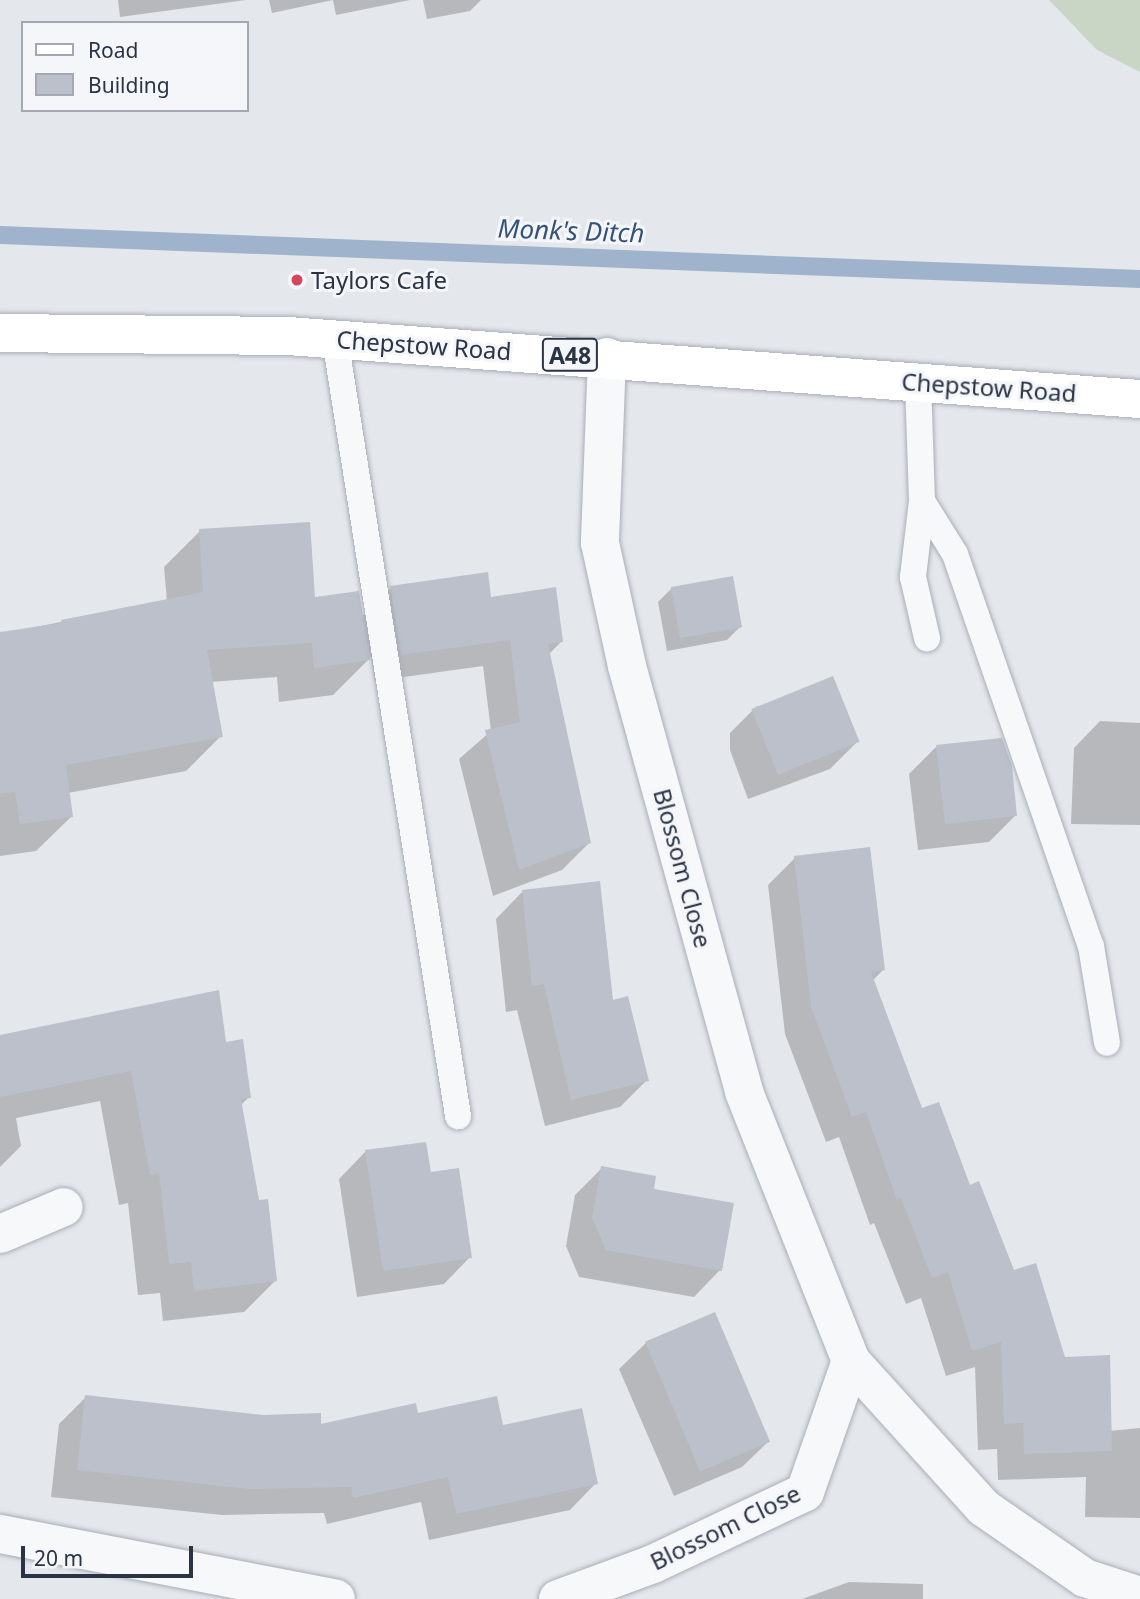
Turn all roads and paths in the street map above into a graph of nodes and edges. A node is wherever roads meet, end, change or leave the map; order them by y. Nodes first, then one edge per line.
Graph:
1 (0, 333) edge
2 (335, 340) junction
3 (607, 358) junction
4 (918, 381) junction
5 (1140, 399) edge
6 (922, 501) junction
7 (927, 638) dead end
8 (1107, 1043) dead end
9 (458, 1116) dead end
10 (64, 1207) dead end
11 (0, 1234) edge
12 (851, 1361) junction
13 (0, 1534) edge
14 (1140, 1597) edge
15 (336, 1599) edge
16 (558, 1599) edge

1 - 2 main road, Chepstow Road / A48
2 - 3 main road, Chepstow Road / A48
2 - 9 lane
3 - 4 main road, Chepstow Road / A48
3 - 12 street, Blossom Close
4 - 5 main road, Chepstow Road / A48
4 - 6 lane
6 - 7 lane
6 - 8 lane
10 - 11 street
12 - 14 street, Blossom Close
12 - 16 street, Blossom Close
13 - 15 street

